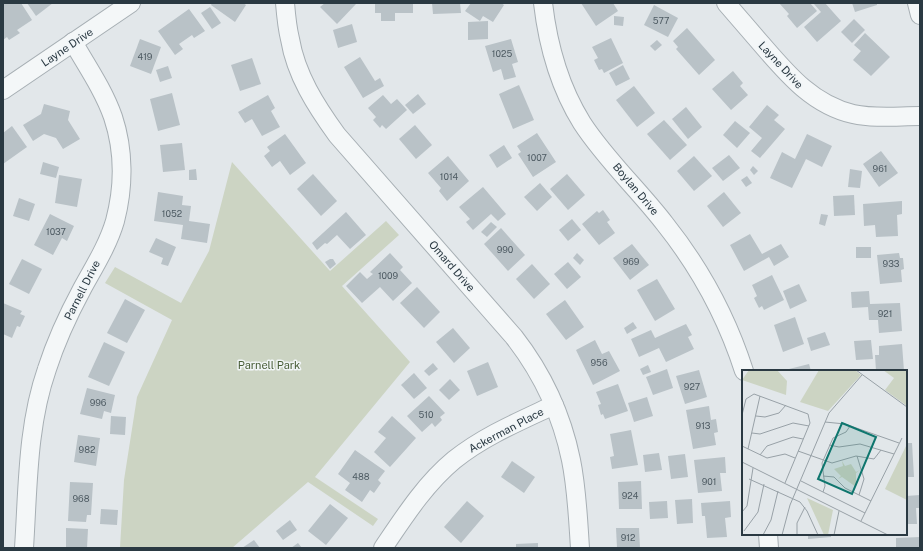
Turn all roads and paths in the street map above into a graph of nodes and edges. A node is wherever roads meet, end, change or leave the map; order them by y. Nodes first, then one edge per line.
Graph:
1 (131, 3) edge
2 (285, 3) edge
3 (543, 3) edge
4 (726, 3) edge
5 (917, 3) edge
6 (920, 15) edge
7 (73, 42) junction
8 (3, 90) edge
9 (920, 116) edge
10 (744, 370) edge
11 (554, 404) junction
12 (768, 535) edge
13 (24, 548) edge
14 (383, 548) edge
15 (580, 548) edge
16 (769, 548) edge

1 - 7 street, Layne Drive
2 - 11 street, Omard Drive
3 - 10 street, Boylan Drive
4 - 9 street, Layne Drive
5 - 6 street
7 - 8 street, Layne Drive
7 - 13 street, Parnell Drive
11 - 14 street, Ackerman Place
11 - 15 street, Omard Drive
12 - 16 street

